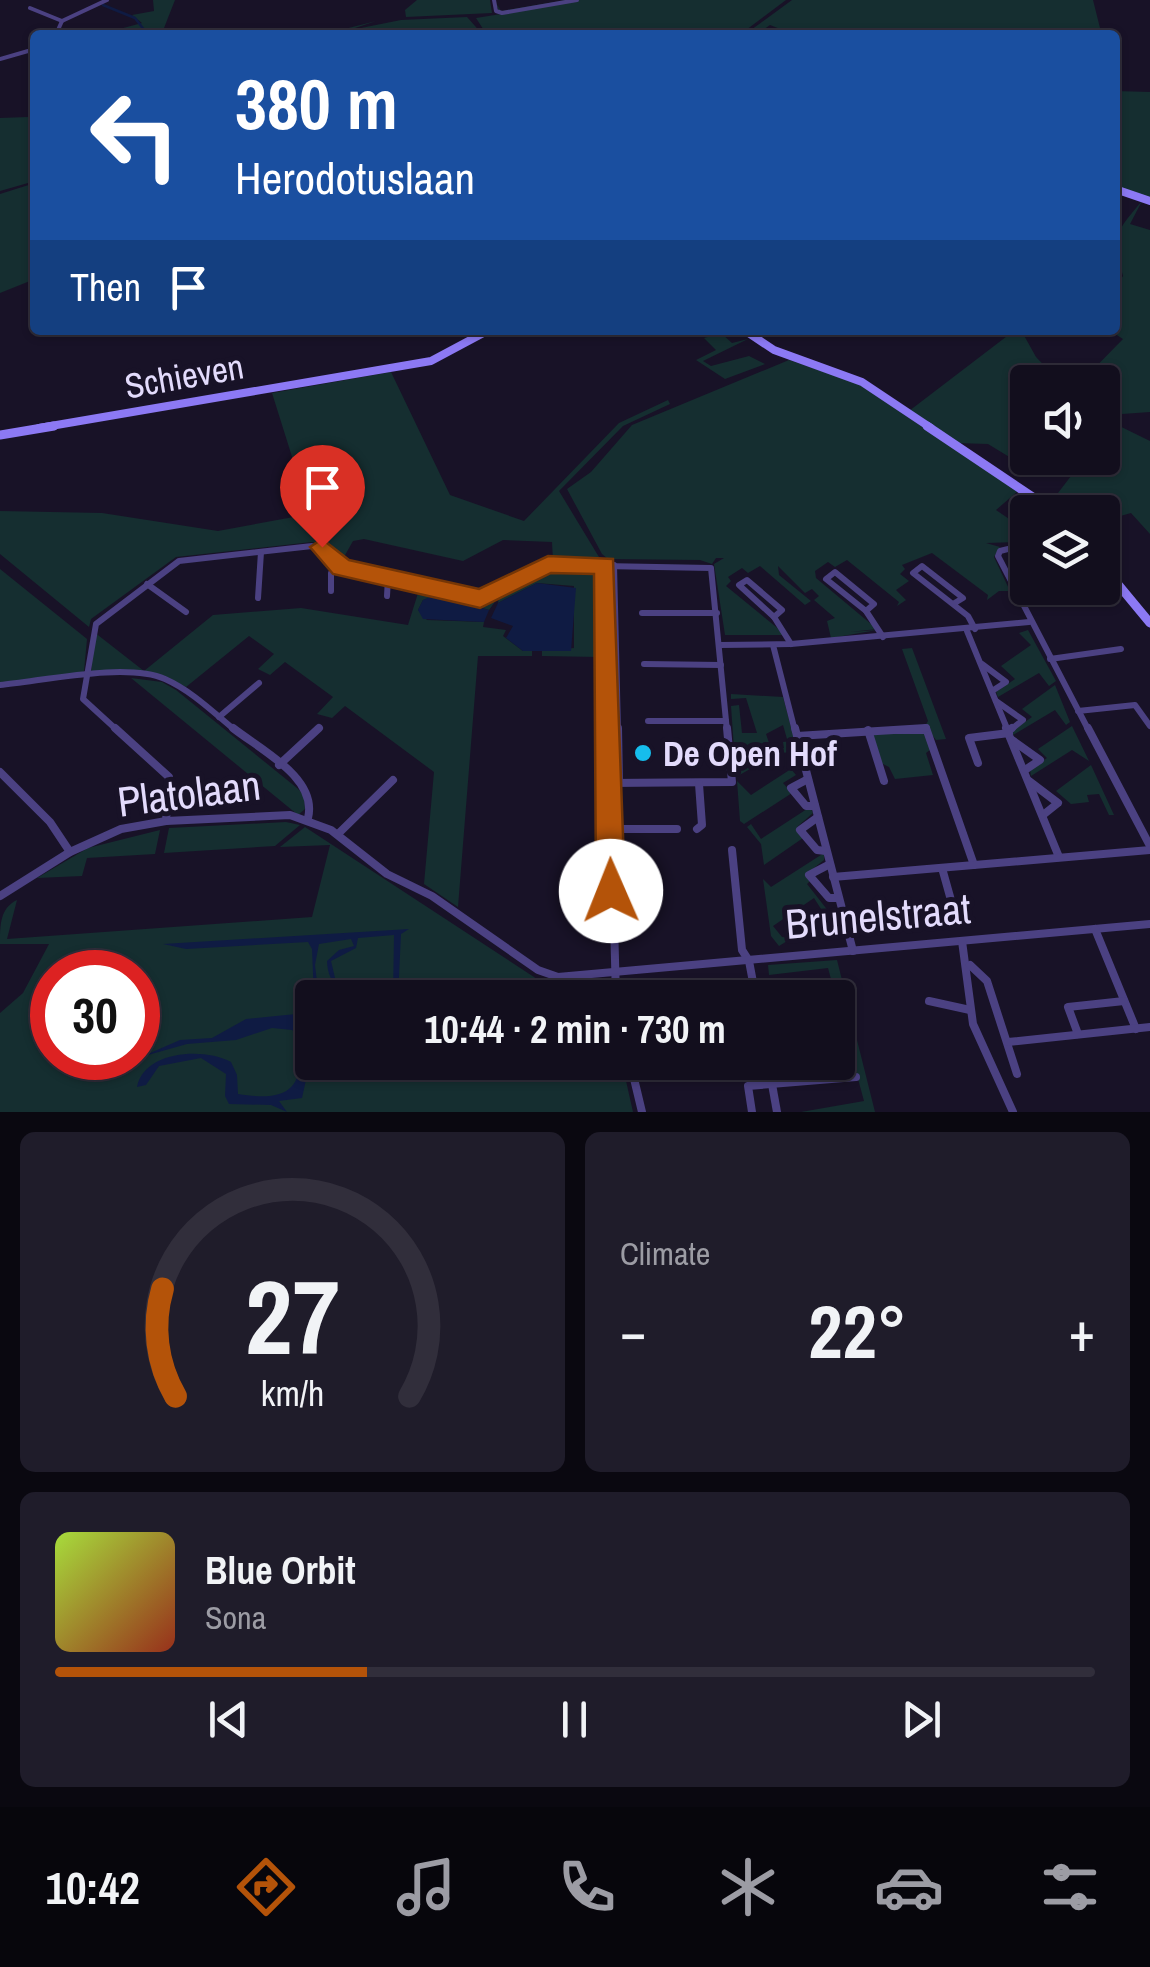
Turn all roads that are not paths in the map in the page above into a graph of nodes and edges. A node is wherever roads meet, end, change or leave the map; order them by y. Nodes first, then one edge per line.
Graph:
1 (106, 0) edge
2 (494, 0) edge
3 (577, 0) edge
4 (30, 8) dead end
5 (62, 22) junction
6 (58, 30) edge
7 (30, 50) edge
8 (0, 58) edge
9 (1120, 191) edge
10 (1150, 201) edge
11 (480, 335) edge
12 (752, 335) edge
13 (0, 435) edge
14 (1030, 495) edge
15 (1010, 550) edge
16 (261, 552) junction
17 (610, 565) junction
18 (337, 566) junction
19 (388, 578) junction
20 (1010, 580) edge
21 (147, 584) junction
22 (1120, 587) edge
23 (331, 591) dead end
24 (388, 596) dead end
25 (258, 598) dead end
26 (953, 604) junction
27 (1022, 605) edge
28 (866, 611) junction
29 (186, 612) dead end
30 (642, 614) dead end
31 (718, 614) junction
32 (774, 617) junction
33 (1030, 622) junction
34 (1150, 623) edge
35 (971, 630) junction
36 (883, 637) junction
37 (791, 644) junction
38 (720, 645) junction
39 (774, 645) junction
40 (1121, 649) dead end
41 (1050, 659) junction
42 (644, 664) dead end
43 (981, 664) junction
44 (722, 665) junction
45 (85, 678) junction
46 (259, 683) dead end
47 (0, 685) edge
48 (992, 691) junction
49 (996, 701) junction
50 (1078, 712) junction
51 (219, 717) junction
52 (648, 721) dead end
53 (726, 721) junction
54 (1150, 726) edge
55 (319, 728) dead end
56 (868, 730) junction
57 (1009, 734) junction
58 (797, 736) junction
59 (978, 763) dead end
60 (279, 764) junction
61 (1025, 770) junction
62 (0, 772) edge
63 (808, 779) junction
64 (393, 780) dead end
65 (884, 781) dead end
66 (1029, 781) junction
67 (614, 783) junction
68 (699, 784) junction
69 (815, 806) junction
70 (1043, 815) junction
71 (818, 816) junction
72 (308, 818) junction
73 (166, 821) junction
74 (610, 829) junction
75 (677, 829) dead end
76 (697, 829) dead end
77 (338, 834) junction
78 (1150, 848) edge
79 (732, 850) dead end
80 (826, 850) junction
81 (70, 852) junction
82 (1060, 858) junction
83 (830, 864) junction
84 (974, 865) junction
85 (942, 868) junction
86 (834, 877) junction
87 (0, 896) edge
88 (839, 898) junction
89 (956, 918) dead end
90 (1150, 924) edge
91 (1095, 928) junction
92 (962, 941) junction
93 (853, 951) junction
94 (749, 961) junction
95 (970, 964) junction
96 (612, 974) junction
97 (613, 980) edge
98 (753, 980) edge
99 (929, 1001) dead end
100 (1124, 1001) junction
101 (970, 1010) junction
102 (1150, 1027) edge
103 (1136, 1029) junction
104 (1078, 1034) junction
105 (1008, 1042) junction
106 (1018, 1074) dead end
107 (856, 1076) dead end
108 (634, 1080) edge
109 (771, 1080) edge
110 (772, 1083) junction
111 (642, 1112) edge
112 (752, 1112) edge
113 (777, 1112) edge
114 (1014, 1112) edge

1 - 5 street
2 - 3 street
4 - 5 street
5 - 6 street
7 - 8 street
9 - 10 street
11 - 13 street, Schieven
12 - 14 street
15 - 20 street
16 - 18 street
16 - 21 street
16 - 25 street
17 - 19 street
17 - 31 street
17 - 67 street
18 - 19 street
18 - 23 street
19 - 24 street
21 - 29 street
21 - 45 street
22 - 34 street
26 - 26 street
26 - 35 street
27 - 33 street
28 - 28 street
28 - 36 street
30 - 31 street
31 - 38 street
32 - 32 street
32 - 37 street
33 - 35 street
33 - 41 street
35 - 36 street
35 - 43 street
36 - 37 street
37 - 39 street
38 - 39 street
38 - 44 street
39 - 58 street
40 - 41 street
41 - 50 street
42 - 44 street
43 - 48 street
43 - 48 street
44 - 53 street
45 - 47 street
45 - 51 street
45 - 73 street
46 - 51 street
48 - 49 street
49 - 57 street
49 - 57 street
50 - 54 street
50 - 78 street
51 - 60 street
52 - 53 street
53 - 68 street
55 - 60 street
56 - 58 street
56 - 65 street
56 - 84 street
57 - 59 street
57 - 61 street
57 - 61 street
58 - 63 street
60 - 72 street
61 - 66 street
62 - 81 street
63 - 69 street
63 - 69 street
64 - 77 street
66 - 70 street
66 - 70 street
67 - 68 street
67 - 74 street
68 - 76 street
69 - 71 street
70 - 82 street
71 - 80 street
71 - 80 street
72 - 73 street, Platolaan
72 - 77 street, Platolaan
73 - 81 street, Platolaan
74 - 75 street
74 - 96 street
77 - 96 street, Platolaan
78 - 82 street
79 - 94 street
80 - 83 street
81 - 87 street, Platolaan
82 - 84 street
83 - 86 street
83 - 88 street
84 - 85 street
85 - 86 street
85 - 89 street
86 - 88 street
88 - 93 street
90 - 91 street, Brunelstraat
91 - 92 street, Brunelstraat
91 - 100 street
92 - 93 street, Brunelstraat
92 - 95 street
93 - 94 street, Brunelstraat
94 - 96 street, Brunelstraat
94 - 98 street
95 - 101 street
95 - 105 street
96 - 97 street
99 - 101 street
100 - 103 street
100 - 104 street
101 - 114 street
102 - 103 street
103 - 104 street
104 - 105 street
105 - 106 street
107 - 110 street
108 - 111 street
109 - 110 street
110 - 112 street
110 - 113 street

